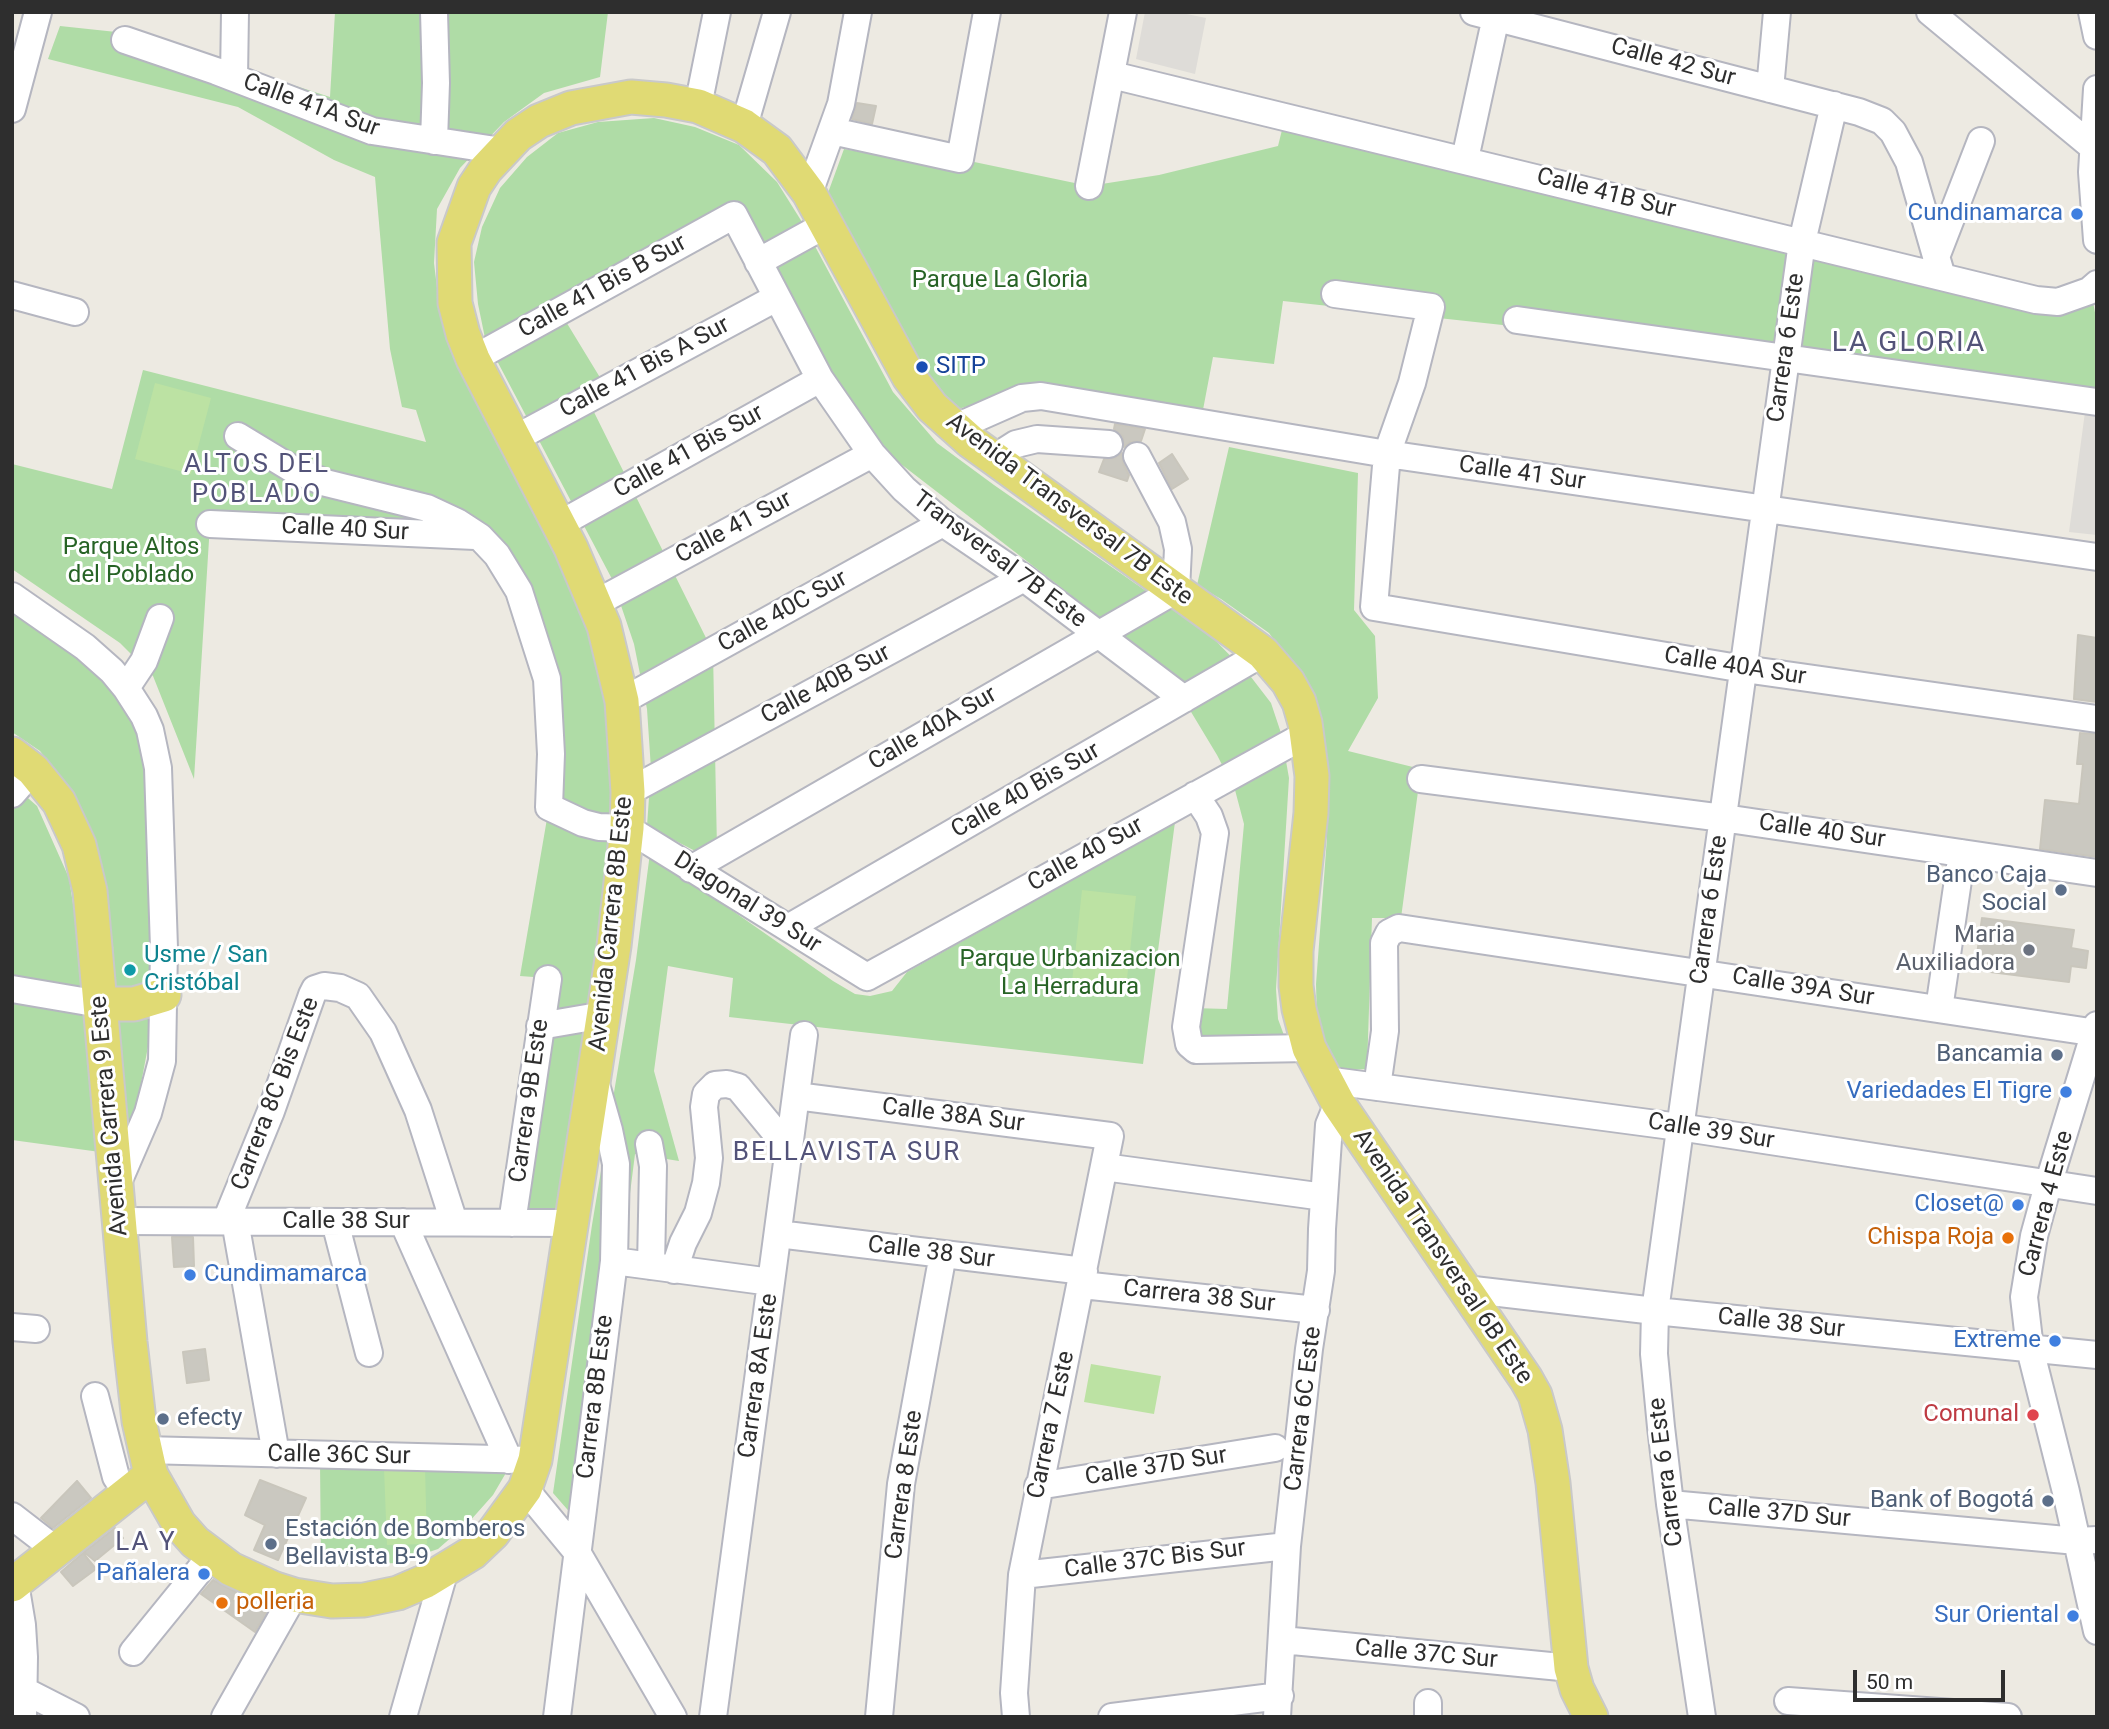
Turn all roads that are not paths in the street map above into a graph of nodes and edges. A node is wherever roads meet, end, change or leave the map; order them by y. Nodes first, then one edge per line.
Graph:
1 (235, 12) edge
2 (434, 12) edge
3 (717, 12) edge
4 (777, 12) edge
5 (858, 12) edge
6 (987, 12) edge
7 (1123, 12) edge
8 (1776, 12) edge
9 (1930, 12) edge
10 (2092, 12) edge
11 (1489, 14) edge
12 (28, 27) edge
13 (2097, 36) edge
14 (125, 40) dead end
15 (1112, 75) junction
16 (234, 78) junction
17 (1770, 89) junction
18 (2097, 89) edge
19 (14, 93) edge
20 (1834, 105) junction
21 (698, 106) junction
22 (744, 126) junction
23 (832, 131) junction
24 (434, 141) junction
25 (1981, 141) dead end
26 (2094, 148) junction
27 (502, 150) junction
28 (1465, 159) junction
29 (1089, 186) dead end
30 (809, 193) junction
31 (734, 215) joint
32 (827, 224) junction
33 (2097, 240) edge
34 (1802, 242) junction
35 (758, 262) junction
36 (1939, 267) junction
37 (2097, 284) edge
38 (1335, 294) dead end
39 (12, 295) edge
40 (776, 298) junction
41 (75, 312) dead end
42 (1517, 320) dead end
43 (1786, 358) junction
44 (473, 359) junction
45 (820, 379) junction
46 (2097, 402) edge
47 (954, 428) junction
48 (238, 436) dead end
49 (514, 439) junction
50 (1109, 444) dead end
51 (872, 454) junction
52 (1387, 454) junction
53 (1137, 456) dead end
54 (994, 458) junction
55 (1765, 509) junction
56 (943, 523) junction
57 (210, 524) dead end
58 (558, 525) junction
59 (480, 537) junction
60 (2097, 557) edge
61 (1024, 578) junction
62 (1176, 590) junction
63 (12, 596) edge
64 (596, 603) junction
65 (160, 618) dead end
66 (1099, 634) junction
67 (1264, 653) junction
68 (1744, 669) junction
69 (126, 688) junction
70 (1184, 699) junction
71 (622, 701) junction
72 (2097, 719) edge
73 (1307, 734) junction
74 (19, 773) edge
75 (1421, 779) dead end
76 (628, 792) junction
77 (1195, 795) junction
78 (1723, 818) junction
79 (627, 828) junction
80 (1962, 853) junction
81 (691, 869) junction
82 (2097, 873) edge
83 (788, 928) junction
84 (1701, 972) junction
85 (866, 977) joint
86 (548, 979) dead end
87 (12, 989) edge
88 (164, 995) junction
89 (100, 1004) junction
90 (1939, 1009) junction
91 (604, 1015) junction
92 (540, 1026) junction
93 (2096, 1030) edge
94 (804, 1035) dead end
95 (1309, 1048) junction
96 (594, 1079) junction
97 (1377, 1087) junction
98 (1331, 1092) junction
99 (796, 1096) junction
100 (1679, 1127) junction
101 (1110, 1136) joint
102 (649, 1144) dead end
103 (789, 1149) junction
104 (1104, 1167) junction
105 (2048, 1185) junction
106 (116, 1187) junction
107 (2097, 1191) edge
108 (1324, 1196) junction
109 (119, 1221) junction
110 (231, 1221) junction
111 (335, 1222) junction
112 (403, 1222) junction
113 (454, 1222) junction
114 (512, 1223) junction
115 (573, 1223) junction
116 (778, 1234) junction
117 (943, 1254) junction
118 (614, 1261) junction
119 (662, 1268) junction
120 (1083, 1278) junction
121 (771, 1282) junction
122 (1465, 1289) junction
123 (1316, 1310) junction
124 (1655, 1311) junction
125 (2031, 1349) junction
126 (369, 1353) dead end
127 (2097, 1355) edge
128 (95, 1396) dead end
129 (1275, 1448) dead end
130 (276, 1454) junction
131 (523, 1470) junction
132 (141, 1473) junction
133 (1038, 1486) junction
134 (1670, 1504) junction
135 (12, 1516) edge
136 (2087, 1541) edge
137 (1287, 1546) junction
138 (56, 1550) junction
139 (577, 1552) junction
140 (211, 1556) junction
141 (444, 1573) junction
142 (1022, 1575) junction
143 (13, 1584) edge
144 (294, 1595) junction
145 (2097, 1631) edge
146 (1282, 1640) junction
147 (133, 1653) dead end
148 (1580, 1691) edge
149 (1788, 1701) dead end
150 (24, 1704) edge
151 (1279, 1706) edge
152 (76, 1717) edge
153 (225, 1717) edge
154 (403, 1717) edge
155 (557, 1717) edge
156 (673, 1717) edge
157 (713, 1717) edge
158 (879, 1717) edge
159 (1016, 1717) edge
160 (1112, 1717) edge
161 (1702, 1717) edge
162 (2008, 1717) edge

1 - 16 street
2 - 24 street
3 - 21 street
4 - 22 street
5 - 23 street
6 - 23 street
7 - 15 street
8 - 17 street
9 - 26 street
10 - 13 street
11 - 17 street, Calle 42 Sur
11 - 28 street
12 - 19 street
14 - 16 street, Calle 41A Sur
15 - 28 street, Calle 41B Sur
15 - 29 street
16 - 24 street, Calle 41A Sur
17 - 20 street, Calle 42 Sur
18 - 26 street
20 - 34 street, Carrera 6 Este
20 - 36 street, Calle 42 Sur
21 - 22 main road, Avenida Transversal 7B Este
21 - 27 main road, Avenida Carrera 8B Este
22 - 30 main road, Avenida Transversal 7B Este
23 - 30 street
24 - 27 street, Calle 41A Sur
25 - 36 street
26 - 33 street
27 - 44 main road, Avenida Carrera 8B Este
28 - 34 street, Calle 41B Sur
30 - 32 main road, Avenida Transversal 7B Este
31 - 35 street, Transversal 7B Este
31 - 44 street, Calle 41 Bis B Sur
32 - 35 street
32 - 47 main road, Avenida Transversal 7B Este
34 - 36 street, Calle 41B Sur
34 - 43 street, Carrera 6 Este
35 - 40 street, Transversal 7B Este
36 - 37 street, Calle 41B Sur
38 - 52 street
39 - 41 street
40 - 45 street, Transversal 7B Este
40 - 49 street, Calle 41 Bis A Sur
42 - 43 street
43 - 46 street
43 - 55 street, Carrera 6 Este
44 - 49 main road, Avenida Carrera 8B Este
45 - 51 street, Transversal 7B Este
45 - 58 street, Calle 41 Bis Sur
47 - 52 street, Calle 41 Sur
47 - 54 main road, Avenida Transversal 7B Este
48 - 59 street
49 - 58 main road, Avenida Carrera 8B Este
50 - 54 street
51 - 56 street, Transversal 7B Este
51 - 64 street, Calle 41 Sur
52 - 55 street, Calle 41 Sur
52 - 68 street, Calle 40A Sur
53 - 62 street
54 - 62 main road, Avenida Transversal 7B Este
55 - 60 street, Calle 41 Sur
55 - 68 street, Carrera 6 Este
56 - 61 street, Transversal 7B Este
56 - 71 street, Calle 40C Sur
57 - 59 street, Calle 40 Sur
58 - 64 main road, Avenida Carrera 8B Este
59 - 79 street
61 - 66 street, Transversal 7B Este
61 - 76 street, Calle 40B Sur
62 - 66 street, Calle 40A Sur
62 - 67 main road, Avenida Transversal 7B Este
63 - 69 street
64 - 71 main road, Avenida Carrera 8B Este
65 - 69 street
66 - 70 street, Transversal 7B Este
66 - 81 street, Calle 40A Sur
67 - 70 street, Calle 40 Bis Sur
67 - 73 main road, Avenida Transversal 7B Este
68 - 72 street, Calle 40A Sur
68 - 78 street, Carrera 6 Este
69 - 88 street
70 - 83 street, Calle 40 Bis Sur
71 - 76 main road, Avenida Carrera 8B Este
73 - 77 street, Calle 40 Sur
73 - 95 main road, Avenida Transversal 7B Este
74 - 89 main road, Avenida Carrera 9 Este
75 - 78 street, Calle 40 Sur
76 - 79 main road, Avenida Carrera 8B Este
77 - 85 street, Calle 40 Sur
77 - 95 street
78 - 80 street, Calle 40 Sur
78 - 84 street, Carrera 6 Este
79 - 81 street, Diagonal 39 Sur
79 - 91 main road, Avenida Carrera 8B Este
80 - 82 street, Calle 40 Sur
80 - 90 street
81 - 83 street, Diagonal 39 Sur
83 - 85 street, Diagonal 39 Sur
84 - 90 street, Calle 39A Sur
84 - 97 street, Calle 39A Sur
84 - 100 street, Carrera 6 Este
86 - 92 street, Carrera 9B Este
87 - 89 street
88 - 89 main road
88 - 106 street
89 - 106 main road, Avenida Carrera 9 Este
90 - 93 street, Calle 39A Sur
91 - 92 street
91 - 96 main road, Avenida Carrera 8B Este
92 - 114 street, Carrera 9B Este
93 - 105 street, Carrera 4 Este
94 - 99 street, Carrera 8A Este
95 - 98 main road, Avenida Transversal 6B Este
96 - 115 main road, Avenida Carrera 8B Este
96 - 118 street, Carrera 8B Este
97 - 98 street, Calle 39 Sur
97 - 100 street, Calle 39 Sur
98 - 108 street, Carrera 6C Este
98 - 122 main road, Avenida Transversal 6B Este
99 - 101 street, Calle 38A Sur
99 - 103 street, Carrera 8A Este
100 - 105 street, Calle 39 Sur
100 - 124 street, Carrera 6 Este
101 - 104 street, Carrera 7 Este
102 - 119 street
103 - 116 street, Carrera 8A Este
103 - 119 street
104 - 108 street
104 - 120 street, Carrera 7 Este
105 - 107 street, Calle 39 Sur
105 - 125 street, Carrera 4 Este
106 - 109 main road, Avenida Carrera 9 Este
108 - 123 street, Carrera 6C Este
109 - 110 street, Calle 38 Sur
109 - 132 main road, Avenida Carrera 9 Este
110 - 111 street, Calle 38 Sur
110 - 113 street, Carrera 8C Bis Este
110 - 130 street, Carrera 8C Bis Este
111 - 112 street, Calle 38 Sur
111 - 126 street
112 - 113 street, Calle 38 Sur
112 - 131 street
113 - 114 street, Calle 38 Sur
114 - 115 street, Calle 38 Sur
115 - 131 main road, Avenida Carrera 8B Este
116 - 117 street, Calle 38 Sur
116 - 121 street, Carrera 8A Este
117 - 120 street, Calle 38 Sur
117 - 158 street, Carrera 8 Este
118 - 119 street
118 - 139 street, Carrera 8B Este
119 - 121 street
120 - 123 street, Carrera 38 Sur
120 - 133 street, Carrera 7 Este
121 - 157 street, Carrera 8A Este
122 - 124 street, Calle 38 Sur
122 - 148 main road, Avenida Transversal 6B Este
123 - 137 street, Carrera 6C Este
124 - 125 street, Calle 38 Sur
124 - 134 street, Carrera 6 Este
125 - 127 street, Calle 38 Sur
125 - 136 street, Carrera 4 Este
128 - 132 street
129 - 133 street, Calle 37D Sur
130 - 131 street, Calle 36C Sur
130 - 132 street, Calle 36C Sur
131 - 139 street
131 - 141 main road
132 - 138 main road
132 - 140 main road
133 - 142 street, Carrera 7 Este
134 - 136 street, Calle 37D Sur
134 - 161 street, Carrera 6 Este
135 - 138 street
136 - 145 street, Carrera 4 Este
137 - 142 street, Calle 37C Bis Sur
137 - 146 street, Carrera 6C Este
138 - 143 main road
139 - 155 street, Carrera 8B Este
139 - 156 street
140 - 144 main road
140 - 147 street
141 - 144 main road
141 - 154 street
142 - 159 street, Carrera 7 Este
143 - 150 street
144 - 153 street
146 - 148 street, Calle 37C Sur
146 - 151 street, Carrera 6C Este
149 - 162 street
150 - 152 street
151 - 160 street

